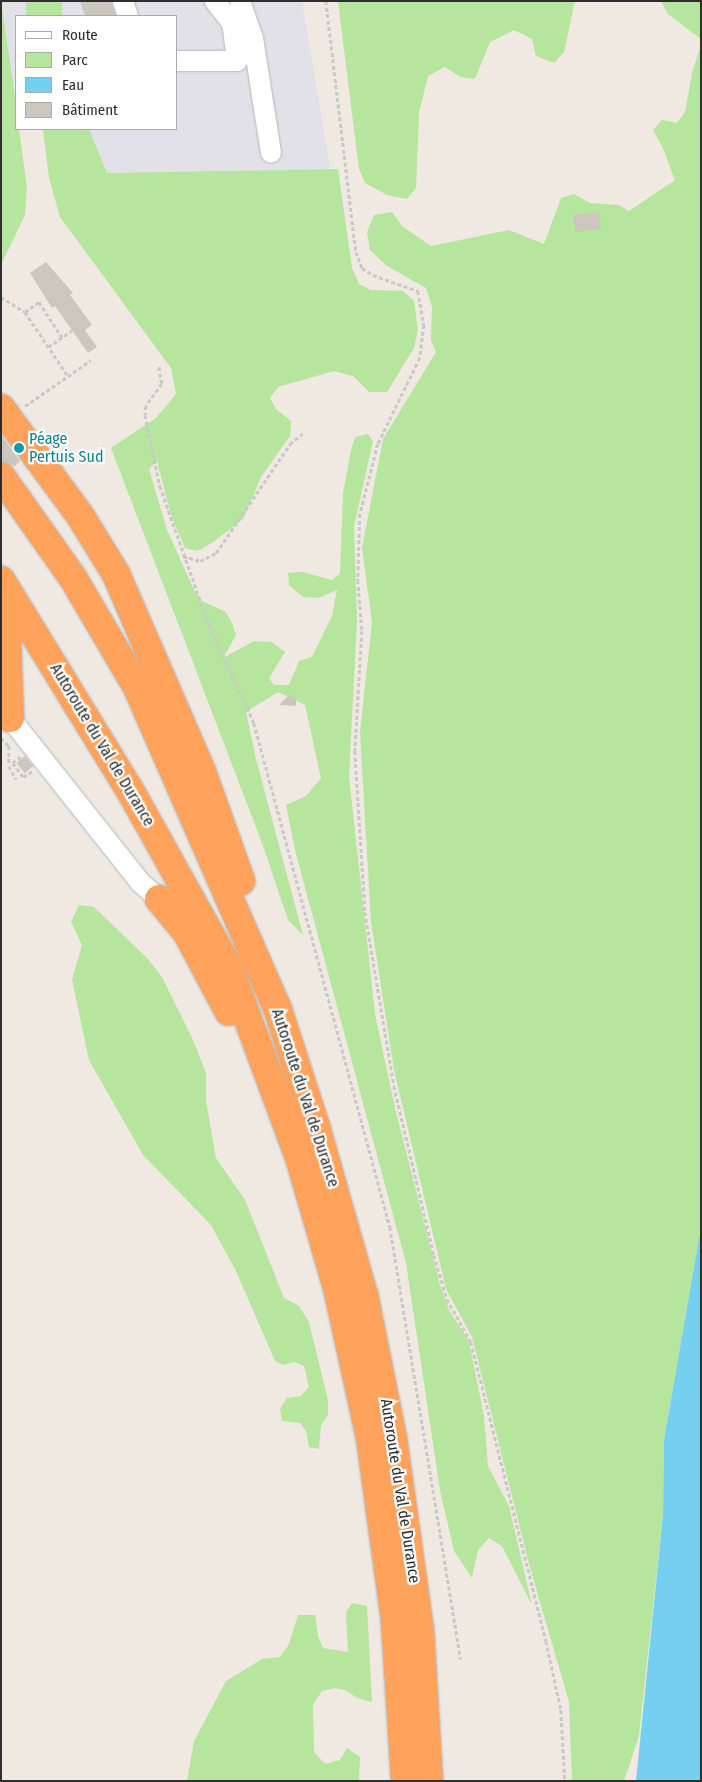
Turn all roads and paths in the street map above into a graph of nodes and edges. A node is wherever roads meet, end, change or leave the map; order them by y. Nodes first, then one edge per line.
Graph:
1 (123, 1) edge
2 (215, 1) edge
3 (240, 1) edge
4 (326, 1) edge
5 (128, 15) edge
6 (178, 61) edge
7 (271, 153) dead end
8 (1, 296) edge
9 (26, 312) junction
10 (72, 330) dead end
11 (62, 337) junction
12 (48, 347) junction
13 (91, 360) dead end
14 (159, 367) dead end
15 (68, 376) junction
16 (10, 409) edge
17 (302, 434) dead end
18 (1, 476) edge
19 (182, 556) junction
20 (2, 583) edge
21 (6, 728) edge
22 (28, 751) dead end
23 (40, 766) dead end
24 (22, 775) junction
25 (159, 900) joint
26 (278, 1010) junction
27 (284, 1116) junction
28 (461, 1658) dead end
29 (405, 1781) edge
30 (429, 1781) edge
31 (565, 1781) edge

1 - 5 lane
2 - 6 lane
3 - 7 lane
4 - 31 path
8 - 9 path
9 - 11 path
9 - 12 path
10 - 11 path
11 - 12 path
12 - 15 path
13 - 15 path
14 - 19 path
15 - 16 path
16 - 26 highway
17 - 19 path
18 - 26 highway, Autoroute du Val de Durance
19 - 28 path
20 - 21 highway
20 - 27 highway, Autoroute du Val de Durance
21 - 24 path
21 - 25 lane
22 - 24 path
23 - 24 path
25 - 27 highway
26 - 30 highway, Autoroute du Val de Durance
27 - 29 highway, Autoroute du Val de Durance

